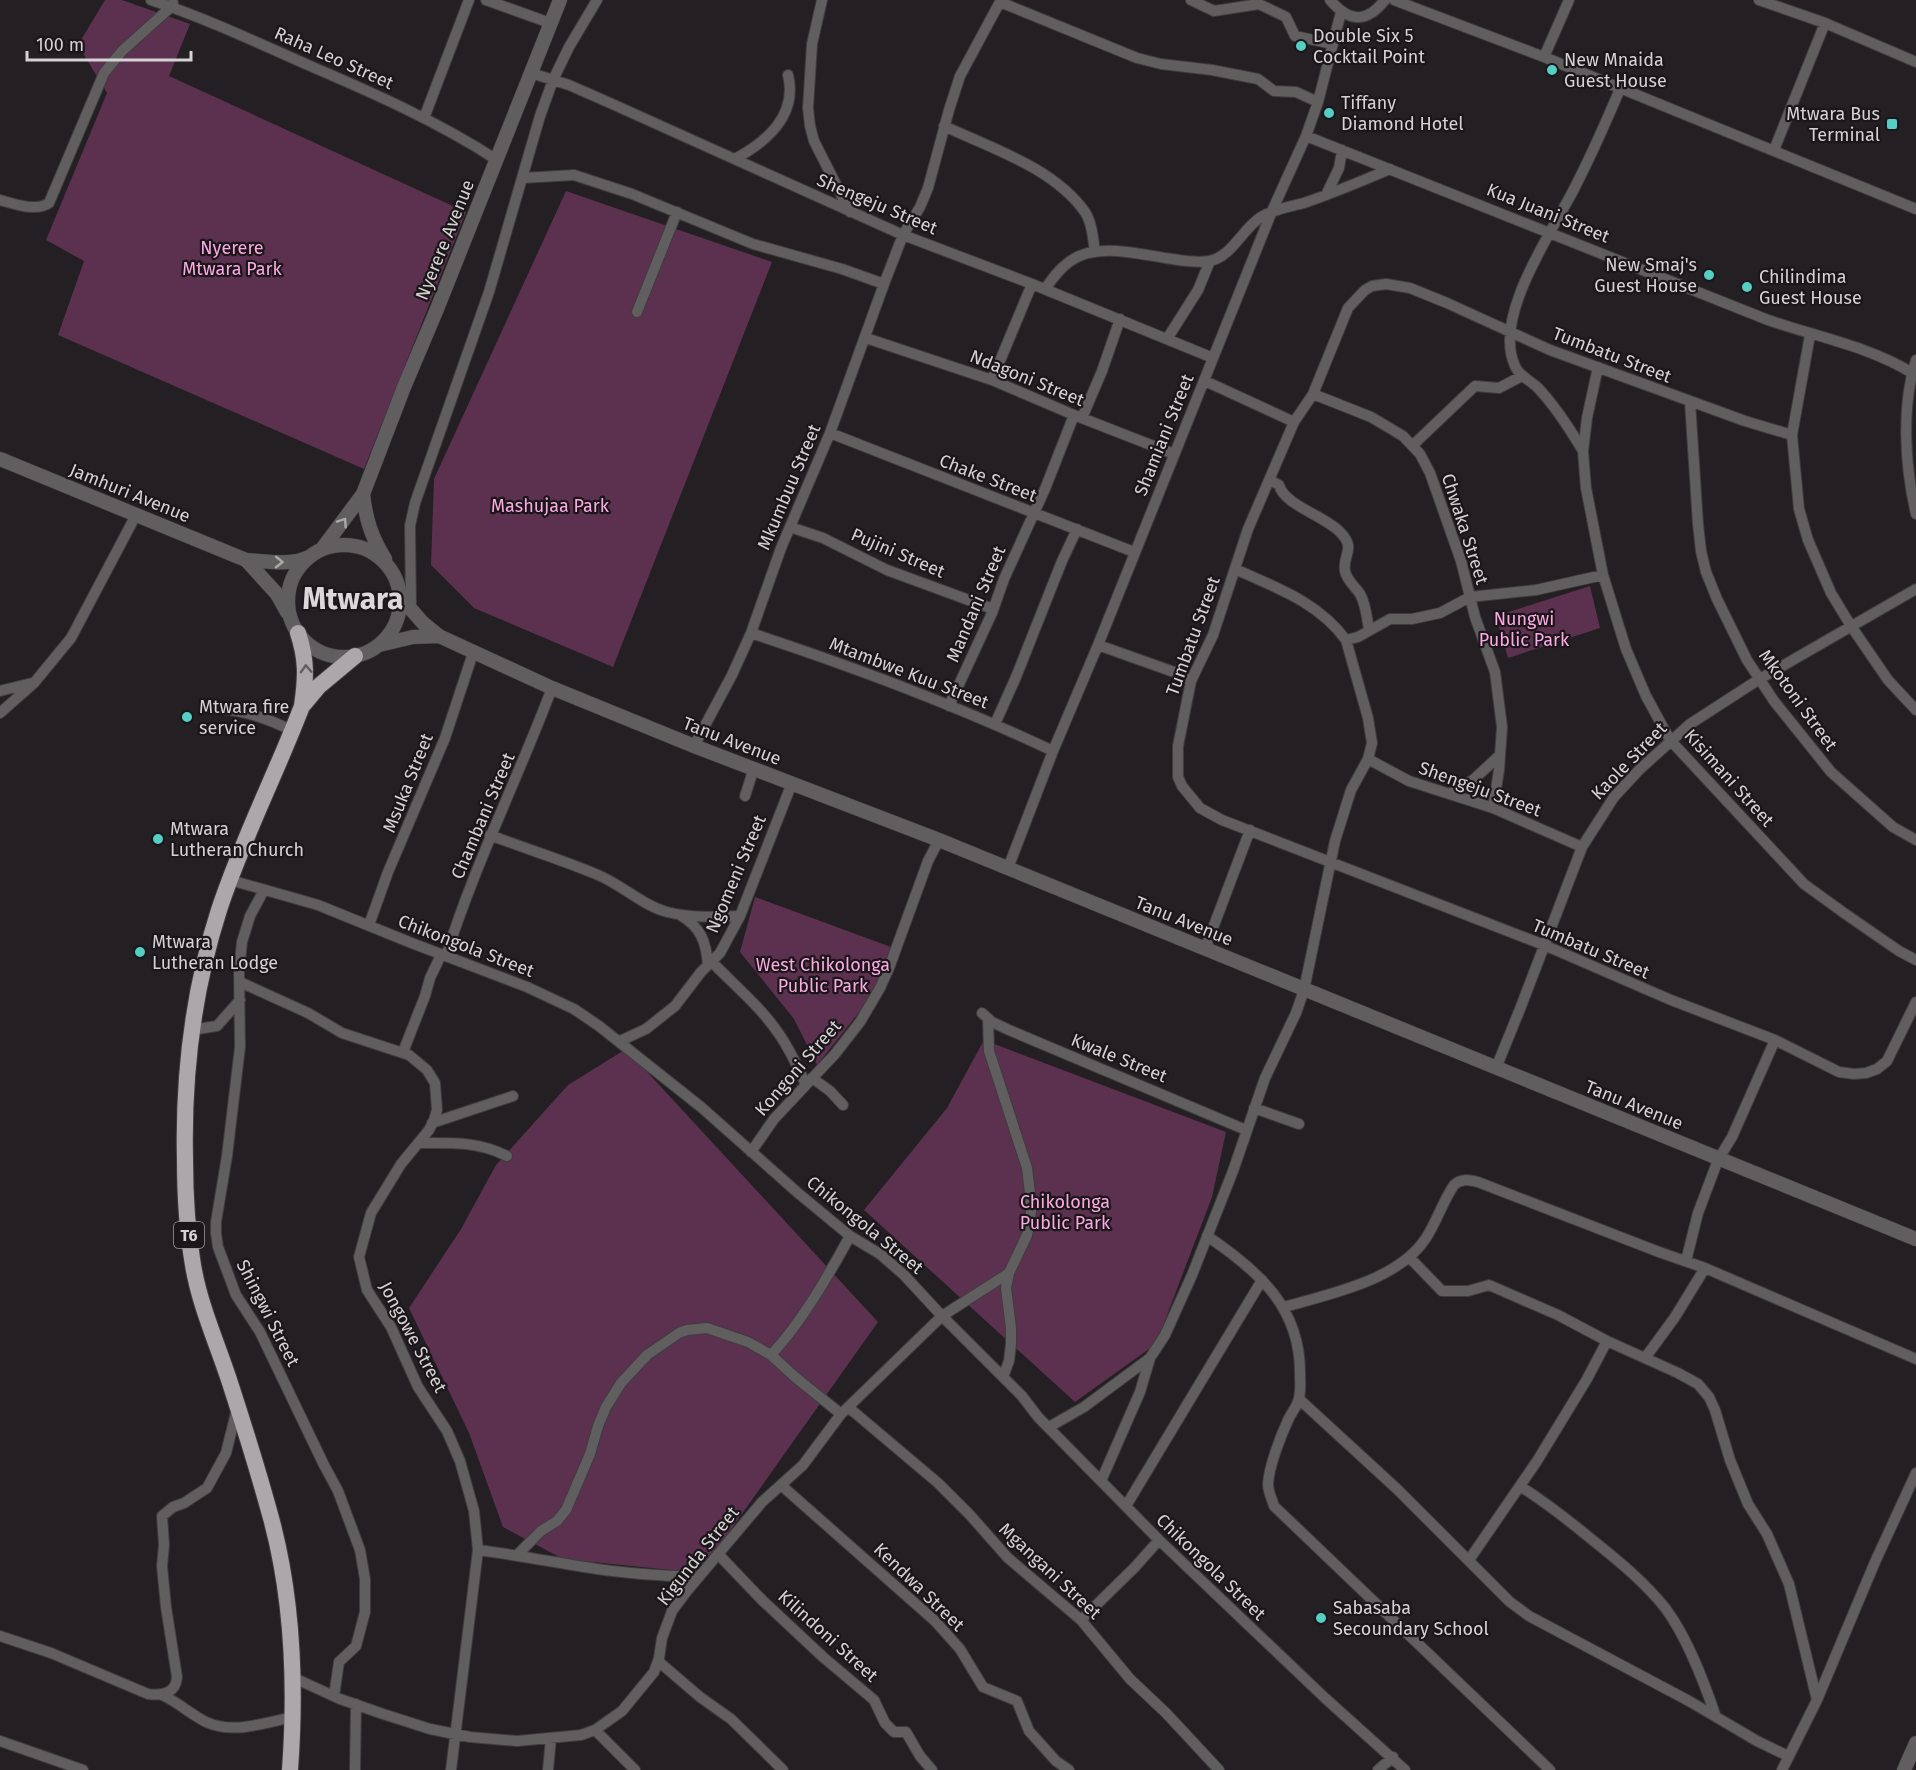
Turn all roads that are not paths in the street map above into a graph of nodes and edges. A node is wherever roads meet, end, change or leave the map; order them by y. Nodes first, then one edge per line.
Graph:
1 (151, 0) edge
2 (470, 0) edge
3 (486, 0) edge
4 (560, 0) edge
5 (597, 0) edge
6 (822, 0) edge
7 (1191, 0) edge
8 (1330, 0) edge
9 (1385, 0) edge
10 (1394, 0) edge
11 (1569, 0) edge
12 (1759, 0) edge
13 (1001, 1) edge
14 (173, 3) edge
15 (1341, 12) junction
16 (550, 23) junction
17 (1825, 24) junction
18 (1333, 44) junction
19 (1544, 57) junction
20 (1916, 62) edge
21 (531, 73) junction
22 (788, 75) dead end
23 (553, 80) junction
24 (1620, 89) junction
25 (1318, 102) junction
26 (424, 118) junction
27 (944, 126) junction
28 (1306, 136) junction
29 (1342, 150) junction
30 (1774, 150) junction
31 (735, 159) junction
32 (496, 160) junction
33 (1390, 169) junction
34 (523, 178) junction
35 (1326, 195) junction
36 (0, 200) edge
37 (1916, 209) edge
38 (1272, 211) junction
39 (677, 212) junction
40 (849, 212) junction
41 (1551, 232) junction
42 (903, 235) junction
43 (1095, 252) junction
44 (1210, 261) junction
45 (884, 284) junction
46 (1032, 284) junction
47 (1045, 289) junction
48 (637, 312) dead end
49 (1120, 319) junction
50 (1509, 331) junction
51 (1810, 334) junction
52 (866, 338) junction
53 (1167, 339) junction
54 (1213, 358) junction
55 (1916, 360) edge
56 (1598, 368) junction
57 (1912, 373) junction
58 (1522, 376) junction
59 (992, 380) junction
60 (1205, 381) junction
61 (1313, 394) junction
62 (1690, 402) junction
63 (1078, 416) junction
64 (1294, 422) junction
65 (830, 433) junction
66 (1792, 435) junction
67 (1413, 445) junction
68 (1583, 451) junction
69 (1174, 454) junction
70 (0, 459) edge
71 (1270, 480) junction
72 (363, 494) junction
73 (136, 514) junction
74 (1032, 514) junction
75 (1916, 514) edge
76 (790, 527) junction
77 (1077, 529) junction
78 (1134, 552) junction
79 (316, 553) junction
80 (246, 560) junction
81 (389, 567) junction
82 (1235, 569) junction
83 (1603, 575) junction
84 (1916, 589) edge
85 (1470, 597) junction
86 (401, 598) junction
87 (993, 609) junction
88 (411, 610) junction
89 (1851, 626) junction
90 (295, 627) junction
91 (1369, 630) junction
92 (751, 633) junction
93 (439, 636) junction
94 (1346, 640) junction
95 (379, 645) junction
96 (1098, 645) junction
97 (473, 653) junction
98 (356, 656) junction
99 (1758, 680) junction
100 (1191, 681) junction
101 (34, 683) junction
102 (552, 688) junction
103 (0, 691) edge
104 (302, 706) junction
105 (949, 706) junction
106 (206, 707) dead end
107 (1916, 710) edge
108 (0, 713) edge
109 (995, 724) junction
110 (292, 731) junction
111 (1670, 740) junction
112 (694, 746) junction
113 (1053, 751) junction
114 (1500, 755) junction
115 (1368, 759) junction
116 (754, 768) junction
117 (792, 783) junction
118 (1450, 794) junction
119 (745, 796) dead end
120 (1493, 808) junction
121 (1250, 830) junction
122 (490, 835) junction
123 (939, 840) junction
124 (1916, 840) edge
125 (1582, 847) junction
126 (1330, 863) junction
127 (1008, 868) junction
128 (230, 880) junction
129 (264, 890) junction
130 (678, 913) junction
131 (740, 916) junction
132 (369, 925) junction
133 (1544, 945) junction
134 (1205, 949) junction
135 (443, 956) junction
136 (1916, 960) edge
137 (710, 963) junction
138 (240, 982) junction
139 (1304, 990) junction
140 (240, 1000) junction
141 (1916, 1002) edge
142 (191, 1030) junction
143 (1775, 1040) junction
144 (620, 1041) junction
145 (403, 1052) junction
146 (1496, 1068) junction
147 (809, 1081) junction
148 (513, 1096) dead end
149 (843, 1105) dead end
150 (1254, 1108) junction
151 (432, 1123) junction
152 (1299, 1124) dead end
153 (1246, 1130) junction
154 (418, 1143) junction
155 (751, 1152) junction
156 (507, 1156) dead end
157 (1718, 1160) junction
158 (850, 1236) junction
159 (1207, 1236) junction
160 (1916, 1239) edge
161 (1410, 1258) junction
162 (1686, 1261) junction
163 (1705, 1268) junction
164 (1009, 1273) junction
165 (1263, 1280) junction
166 (1284, 1307) junction
167 (942, 1316) junction
168 (1607, 1341) junction
169 (771, 1355) junction
170 (1150, 1358) junction
171 (1645, 1358) junction
172 (1916, 1359) edge
173 (1003, 1377) junction
174 (1299, 1399) junction
175 (237, 1408) junction
176 (845, 1410) junction
177 (1049, 1427) junction
178 (1916, 1473) edge
179 (1101, 1481) junction
180 (781, 1485) junction
181 (1520, 1486) junction
182 (1126, 1506) junction
183 (1159, 1540) junction
184 (478, 1550) junction
185 (718, 1554) junction
186 (516, 1555) junction
187 (1469, 1560) junction
188 (699, 1577) junction
189 (1081, 1620) junction
190 (0, 1636) edge
191 (658, 1662) junction
192 (292, 1677) junction
193 (162, 1695) junction
194 (334, 1696) junction
195 (1817, 1700) junction
196 (356, 1704) junction
197 (294, 1717) junction
198 (1716, 1717) junction
199 (595, 1730) junction
200 (456, 1734) junction
201 (551, 1738) junction
202 (0, 1741) edge
203 (1916, 1743) edge
204 (1788, 1756) junction
205 (1393, 1757) junction
206 (83, 1770) edge
207 (290, 1770) edge
208 (355, 1770) edge
209 (451, 1770) edge
210 (548, 1770) edge
211 (635, 1770) edge
212 (783, 1770) edge
213 (932, 1770) edge
214 (1069, 1770) edge
215 (1219, 1770) edge
216 (1378, 1770) edge
217 (1405, 1770) edge
218 (1550, 1770) edge
219 (1782, 1770) edge
220 (1904, 1770) edge

1 - 14 street, Raha Leo Street
2 - 26 street
3 - 16 street
4 - 16 street, Nyerere Avenue / T6
5 - 23 street
6 - 40 street
7 - 18 street
8 - 15 street
9 - 15 street
10 - 19 street
11 - 19 street
12 - 17 street
13 - 25 street
13 - 27 street, Mkumbuu Street
14 - 26 street, Raha Leo Street
14 - 36 street
15 - 18 street, Shamiani Street
16 - 21 street, Nyerere Avenue / T6
17 - 20 street
17 - 30 street
18 - 25 street, Shamiani Street
19 - 24 street
21 - 23 street, Shengeju Street
21 - 32 street, Nyerere Avenue / T6
22 - 31 street
23 - 31 street, Shengeju Street
23 - 34 street
24 - 30 street
24 - 41 street, Kisimani Street
25 - 28 street, Shamiani Street
26 - 32 street, Raha Leo Street
27 - 42 street, Mkumbuu Street
27 - 43 street
28 - 29 street, Kua Juani Street
28 - 38 street, Shamiani Street
29 - 33 street, Kua Juani Street
29 - 35 street
30 - 37 street
31 - 40 street, Shengeju Street
32 - 72 street, Nyerere Avenue / T6
33 - 35 street
33 - 41 street, Kua Juani Street
34 - 39 street
34 - 88 street
35 - 38 street
38 - 44 street
38 - 54 street, Shamiani Street
39 - 45 street
39 - 48 street
40 - 42 street, Shengeju Street
41 - 50 street, Kisimani Street
41 - 51 street, Kua Juani Street
42 - 45 street, Mkumbuu Street
42 - 46 street, Shengeju Street
43 - 44 street
43 - 47 street
44 - 53 street
45 - 52 street, Mkumbuu Street
46 - 47 street, Shengeju Street
46 - 59 street
47 - 49 street, Shengeju Street
49 - 53 street, Shengeju Street
49 - 63 street, Mandani Street
50 - 56 street, Tumbatu Street
50 - 58 street, Kisimani Street
50 - 61 street, Tumbatu Street
51 - 57 street, Kua Juani Street
51 - 66 street
52 - 59 street, Ndagoni Street
52 - 65 street, Mkumbuu Street
53 - 54 street, Shengeju Street
54 - 60 street, Shamiani Street
55 - 57 street
56 - 62 street, Tumbatu Street
56 - 68 street, Kisimani Street
57 - 75 street
58 - 67 street
58 - 68 street, Kisimani Street
59 - 63 street, Ndagoni Street
60 - 64 street
60 - 69 street, Shamiani Street
61 - 64 street, Tumbatu Street
61 - 67 street, Chwaka Street
62 - 66 street, Tumbatu Street
62 - 99 street, Mkotoni Street
63 - 69 street, Ndagoni Street
63 - 74 street, Mandani Street
64 - 71 street, Tumbatu Street
65 - 74 street, Chake Street
65 - 76 street, Mkumbuu Street
66 - 89 street
67 - 85 street, Chwaka Street
68 - 83 street, Kisimani Street
69 - 78 street, Shamiani Street
70 - 73 street, Jamhuri Avenue
71 - 82 street, Tumbatu Street
71 - 91 street
79 -> 72 street, T6
72 - 81 street, T6
73 - 80 street, Jamhuri Avenue
73 - 101 street
74 - 77 street, Chake Street
74 - 87 street, Mandani Street
76 - 87 street, Pujini Street
76 - 92 street, Mkumbuu Street
77 - 78 street, Chake Street
77 - 109 street
78 - 96 street, Shamiani Street
80 -> 79 street
79 - 81 street
79 - 90 street, T6
80 - 90 street
81 - 86 street, T6
82 - 94 street
82 - 100 street, Tumbatu Street
83 - 85 street
83 - 111 street, Kisimani Street
84 - 89 street, Kaole Street
85 - 91 street
85 - 114 street, Chwaka Street
86 - 88 street
86 - 95 street, T6
87 - 105 street, Mandani Street
88 - 93 street
89 - 99 street, Kaole Street
89 - 107 street
90 - 98 street
104 -> 90 highway, T6
91 - 94 street
92 - 105 street, Mtambwe Kuu Street
92 - 112 street, Mkumbuu Street
93 - 95 street
93 - 97 street, Tanu Avenue
94 - 115 street
95 - 98 street, T6
96 - 100 street
96 - 113 street, Shamiani Street
97 - 102 street, Tanu Avenue
97 - 132 street, Msuka Street
98 - 104 highway, T6
99 - 111 street, Kaole Street
99 - 124 street, Mkotoni Street
100 - 121 street, Tumbatu Street
101 - 103 street
101 - 108 street
102 - 112 street, Tanu Avenue
102 - 122 street, Chambani Street
104 - 110 highway, T6
105 - 109 street, Mtambwe Kuu Street
106 - 110 street
109 - 113 street, Mtambwe Kuu Street
110 - 128 highway, T6
111 - 125 street, Kaole Street
111 - 136 street, Kisimani Street
112 - 116 street, Tanu Avenue
113 - 127 street, Shamiani Street
114 - 118 street
114 - 120 street, Chwaka Street
115 - 118 street, Shengeju Street
115 - 126 street
116 - 117 street, Tanu Avenue
116 - 119 street
117 - 123 street, Tanu Avenue
117 - 131 street, Ngomeni Street
118 - 120 street, Shengeju Street
120 - 125 street, Shengeju Street
121 - 126 street, Tumbatu Street
121 - 134 street
122 - 130 street
122 - 135 street, Chambani Street
123 - 127 street, Tanu Avenue
123 - 147 street, Kongoni Street
125 - 133 street, Kaole Street
126 - 133 street, Tumbatu Street
126 - 139 street
127 - 134 street, Tanu Avenue
128 - 129 street, Chikongola Street
128 - 142 highway, T6
129 - 132 street, Chikongola Street
129 - 138 street, Shingwi Street
130 - 131 street
130 - 137 street
131 - 137 street, Ngomeni Street
132 - 135 street, Chikongola Street
133 - 143 street, Tumbatu Street
133 - 146 street, Kaole Street
134 - 139 street, Tanu Avenue
135 - 144 street, Chikongola Street
135 - 145 street, Chambani Street
137 - 144 street, Ngomeni Street
137 - 147 street
138 - 140 street, Shingwi Street
138 - 145 street, Jongowe Street
139 - 146 street, Tanu Avenue
139 - 150 street
140 - 142 street
140 - 194 street, Shingwi Street
141 - 143 street, Tumbatu Street
142 - 175 highway, T6
143 - 157 street
144 - 155 street, Chikongola Street
145 - 151 street, Jongowe Street
146 - 157 street, Tanu Avenue
147 - 149 street
147 - 155 street, Kongoni Street
148 - 151 street
150 - 152 street
150 - 153 street
151 - 154 street, Jongowe Street
153 - 159 street
153 - 164 street, Kwale Street
154 - 156 street
154 - 184 street, Jongowe Street
155 - 158 street, Chikongola Street
157 - 160 street, Tanu Avenue
157 - 162 street
158 - 167 street, Chikongola Street
158 - 169 street
159 - 165 street
159 - 170 street
161 - 162 street
161 - 166 street
161 - 168 street
162 - 163 street
163 - 171 street
163 - 172 street
164 - 167 street, Kigunda Street
164 - 173 street
165 - 166 street
165 - 182 street
166 - 174 street
167 - 173 street, Chikongola Street
167 - 176 street, Kigunda Street
168 - 171 street
168 - 181 street
169 - 176 street, Mgangani Street
169 - 186 street, Mgangani Street
170 - 177 street
170 - 179 street
171 - 195 street
173 - 177 street, Chikongola Street
174 - 187 street
174 - 218 street
175 - 192 highway, T6
175 - 193 street
176 - 180 street, Kigunda Street
176 - 189 street, Mgangani Street
177 - 179 street, Chikongola Street
178 - 195 street
179 - 182 street, Chikongola Street
180 - 185 street, Kigunda Street
180 - 214 street, Kendwa Street
181 - 187 street
181 - 198 street
182 - 183 street, Chikongola Street
183 - 189 street
183 - 205 street, Chikongola Street
184 - 186 street
184 - 200 street, Jongowe Street
185 - 188 street, Kigunda Street
185 - 213 street, Kilindoni Street
186 - 188 street
187 - 198 street
188 - 191 street, Kigunda Street
189 - 215 street, Mgangani Street
190 - 193 street
191 - 199 street, Kigunda Street
191 - 212 street
192 - 194 street, Kigunda Street
192 - 197 highway, T6
193 - 197 street
194 - 196 street, Kigunda Street
195 - 204 street
196 - 200 street, Kigunda Street
196 - 208 street
197 - 207 highway, T6
198 - 204 street
199 - 201 street, Kigunda Street
199 - 211 street
200 - 201 street, Kigunda Street
200 - 209 street, Jongowe Street
201 - 210 street
202 - 206 street
203 - 220 street
204 - 219 street
205 - 216 street
205 - 217 street, Chikongola Street

